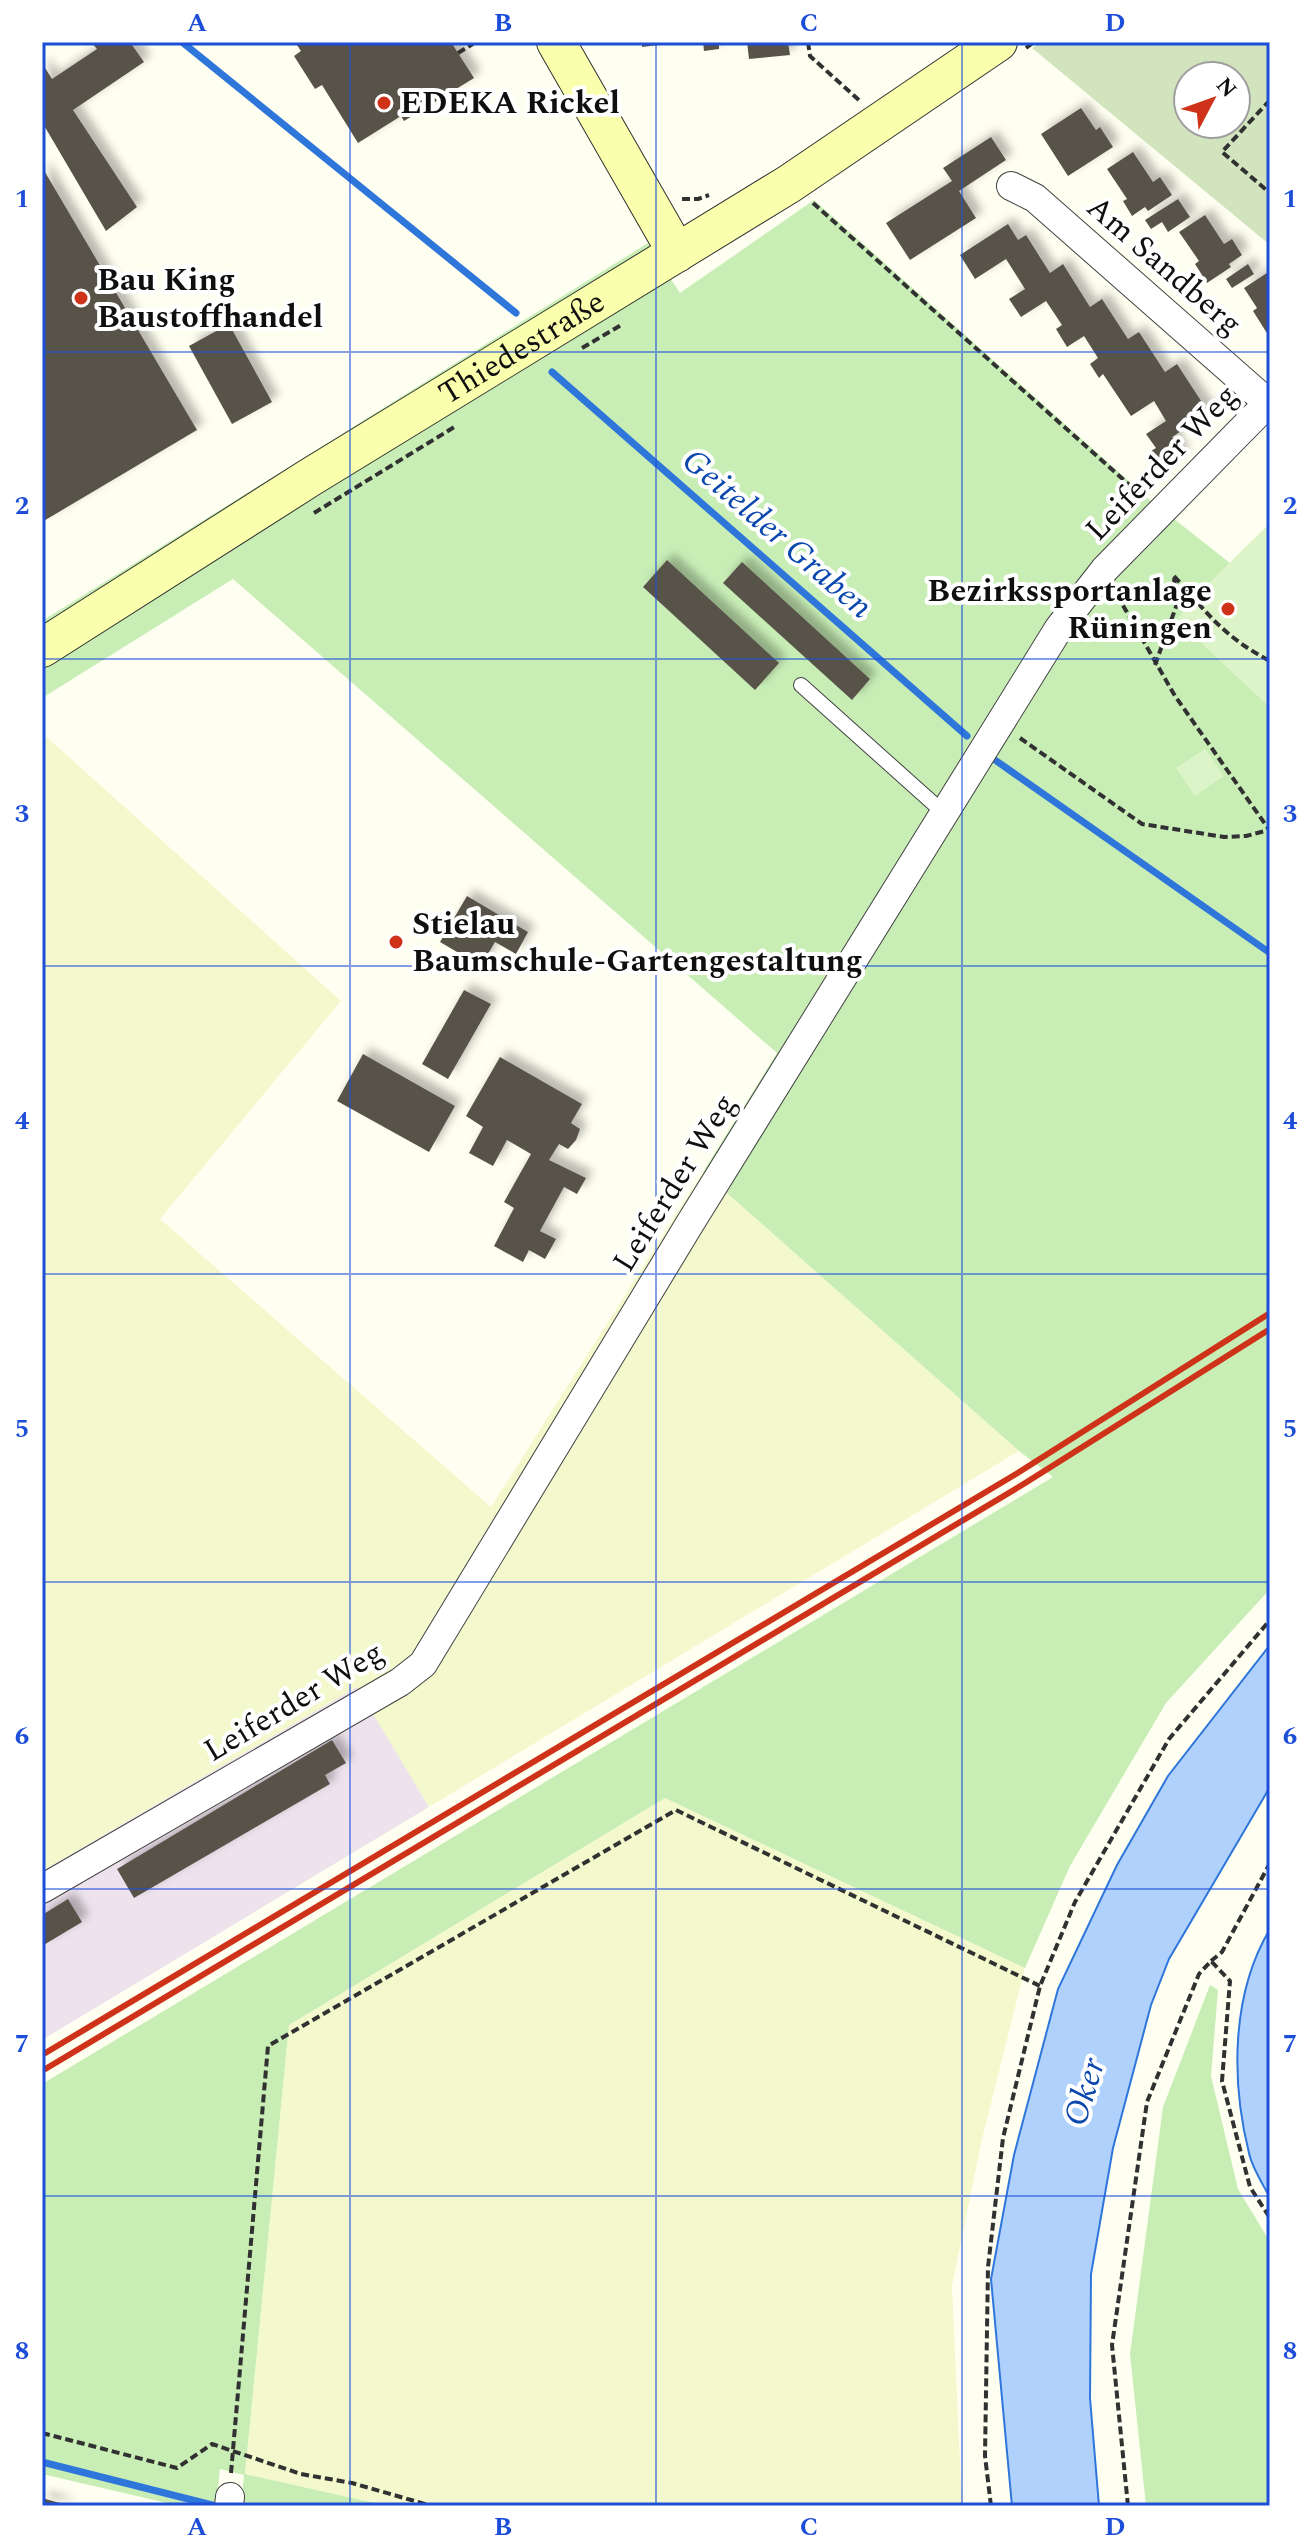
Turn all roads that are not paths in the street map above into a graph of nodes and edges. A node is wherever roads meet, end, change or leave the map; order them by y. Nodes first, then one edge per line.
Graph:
1 (556, 42) edge
2 (998, 42) edge
3 (1011, 186) dead end
4 (677, 253) junction
5 (1269, 402) edge
6 (42, 648) edge
7 (801, 685) dead end
8 (944, 813) junction
9 (42, 1889) edge

1 - 4 street
2 - 4 street, Thiedestraße
3 - 5 street, Am Sandberg
4 - 6 street, Thiedestraße
5 - 8 street, Leiferder Weg
7 - 8 lane
8 - 9 street, Leiferder Weg

